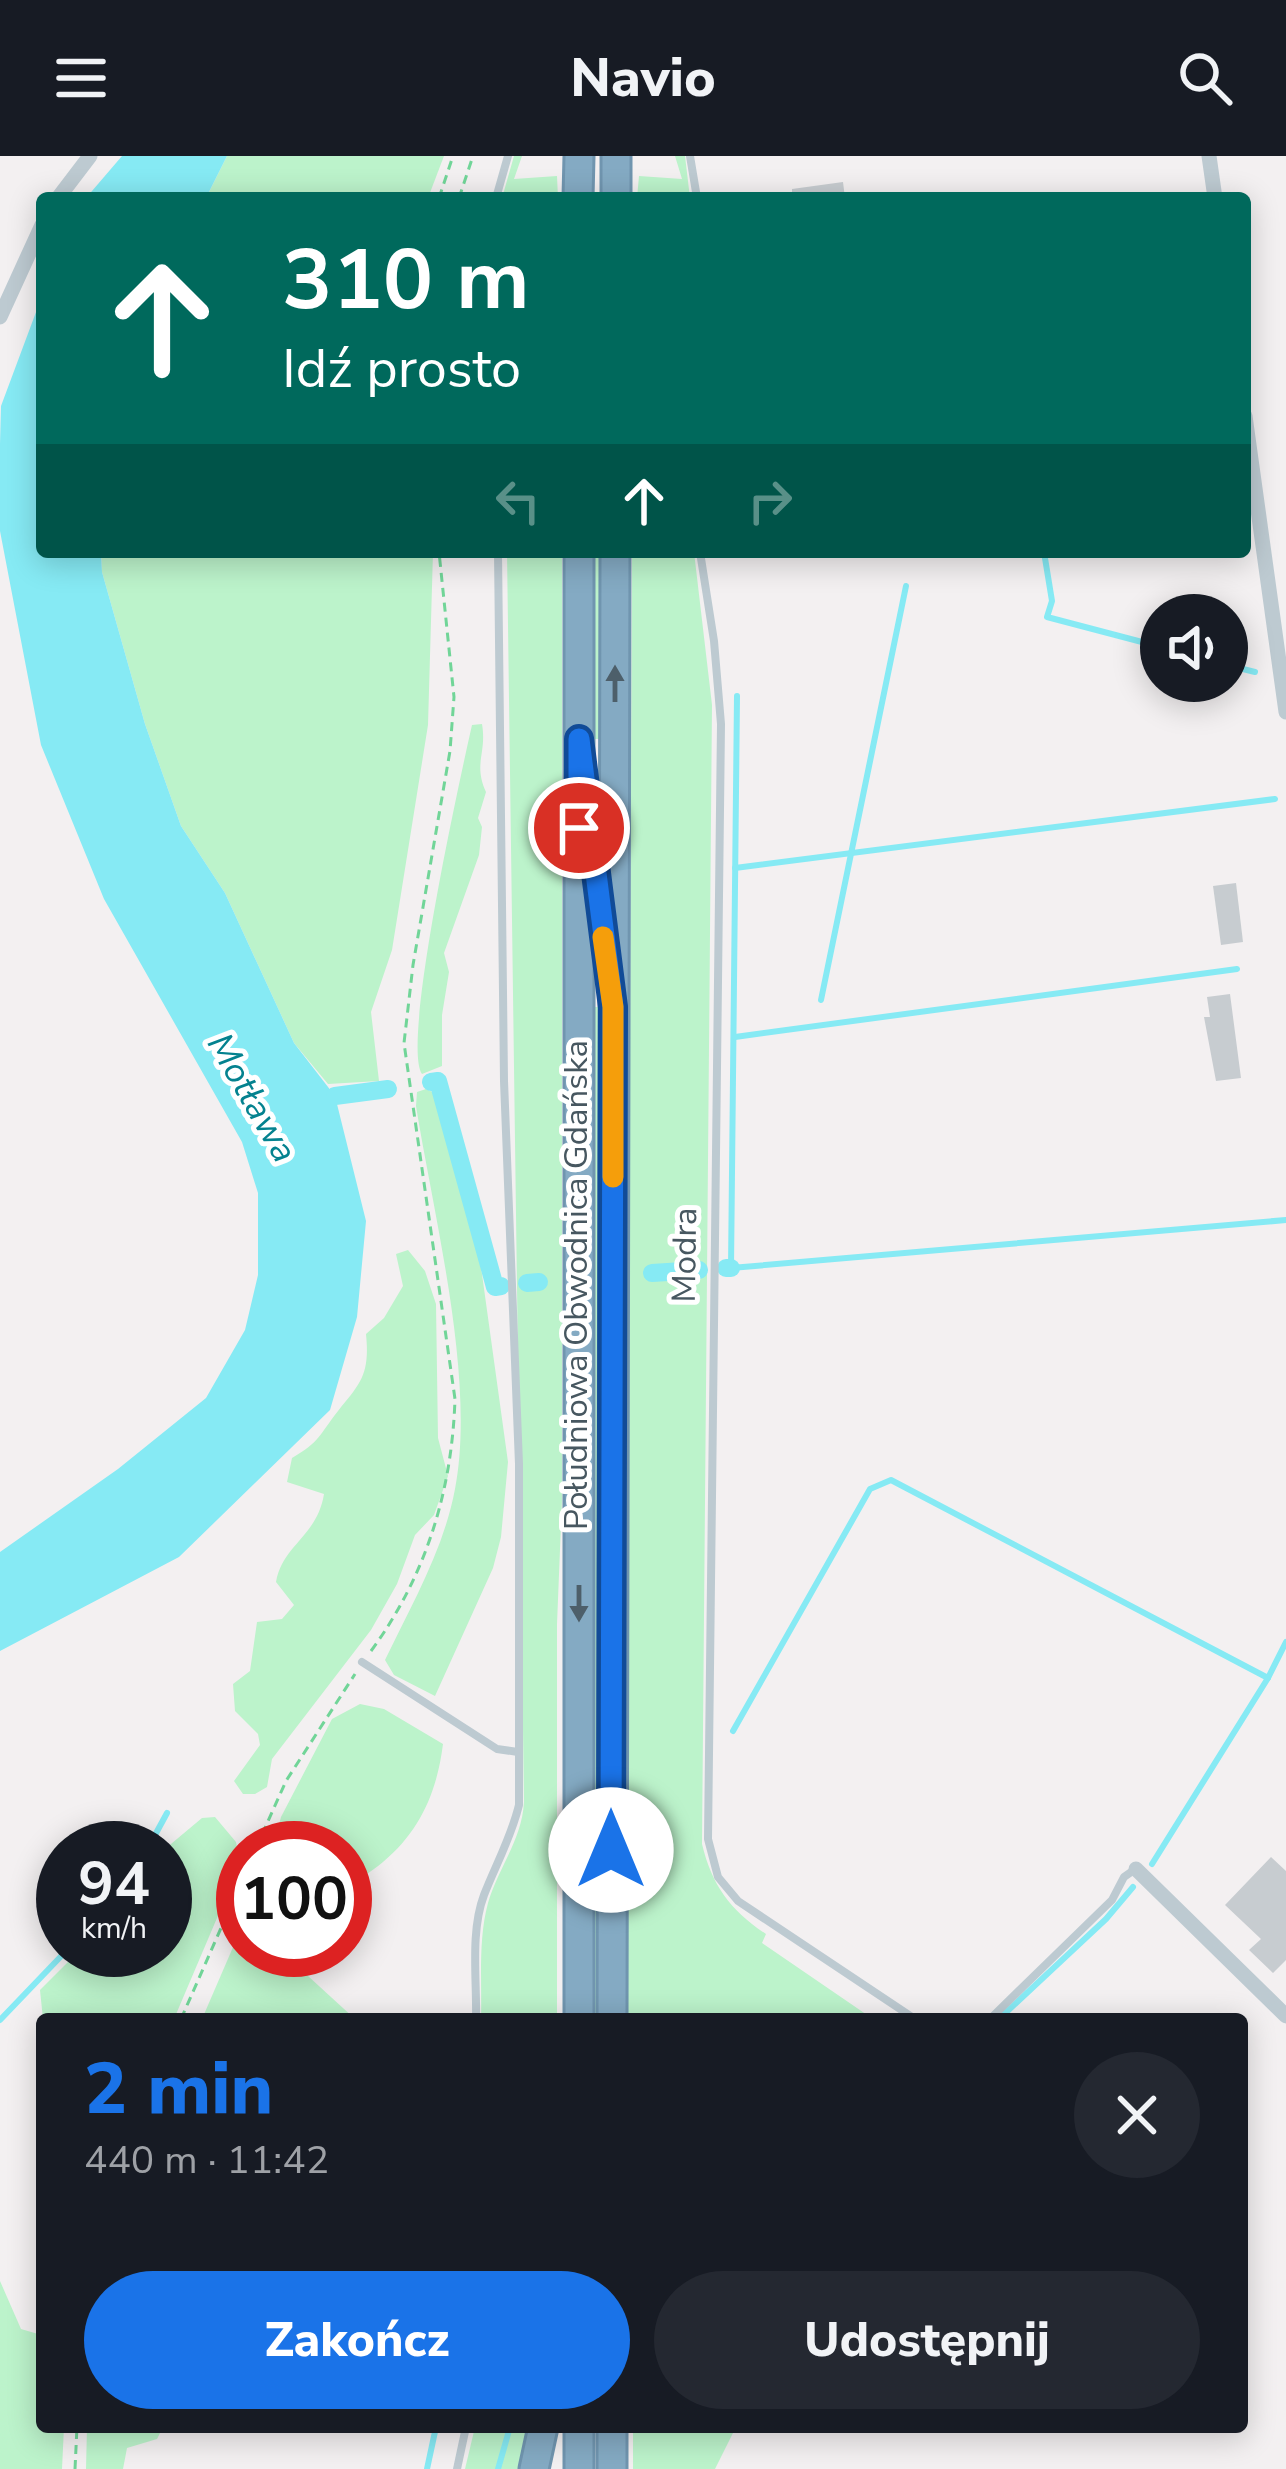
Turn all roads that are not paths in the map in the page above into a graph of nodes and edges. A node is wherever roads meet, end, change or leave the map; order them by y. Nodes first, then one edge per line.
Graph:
1 (90, 156) edge
2 (508, 156) edge
3 (578, 156) edge
4 (616, 156) edge
5 (690, 156) edge
6 (1209, 156) edge
7 (63, 192) edge
8 (498, 192) edge
9 (578, 192) edge
10 (616, 192) edge
11 (696, 192) edge
12 (1214, 192) edge
13 (36, 237) edge
14 (0, 317) edge
15 (1251, 459) edge
16 (498, 558) edge
17 (579, 558) edge
18 (615, 558) edge
19 (701, 558) edge
20 (1286, 712) edge
21 (579, 739) junction
22 (614, 740) junction
23 (594, 876) junction
24 (579, 1007) junction
25 (613, 1007) junction
26 (362, 1662) road end
27 (518, 1752) junction
28 (1136, 1869) joint
29 (476, 2013) edge
30 (579, 2013) edge
31 (612, 2013) edge
32 (906, 2013) edge
33 (996, 2013) edge
34 (1286, 2016) edge
35 (465, 2433) edge
36 (542, 2433) edge
37 (579, 2433) edge
38 (612, 2433) edge
39 (458, 2469) edge
40 (534, 2469) edge
41 (579, 2469) edge
42 (612, 2469) edge

1 - 7 street
2 - 8 lane
3 - 9 highway
4 - 10 highway
5 - 11 lane
6 - 12 street
13 - 14 street
15 - 20 street
16 - 27 lane
17 - 21 highway, Południowa Obwodnica Gdańska
22 -> 18 highway, Południowa Obwodnica Gdańska
19 - 32 lane, Modra
21 - 23 lane
21 - 24 highway, Południowa Obwodnica Gdańska
22 - 23 lane
22 - 25 highway, Południowa Obwodnica Gdańska
23 - 24 lane
23 - 25 lane
24 -> 30 highway, Południowa Obwodnica Gdańska
25 - 31 highway, Południowa Obwodnica Gdańska
26 - 27 lane
27 - 29 lane
28 - 33 lane
28 - 34 street
35 - 39 lane
36 - 40 highway
37 - 41 highway
38 - 42 highway

